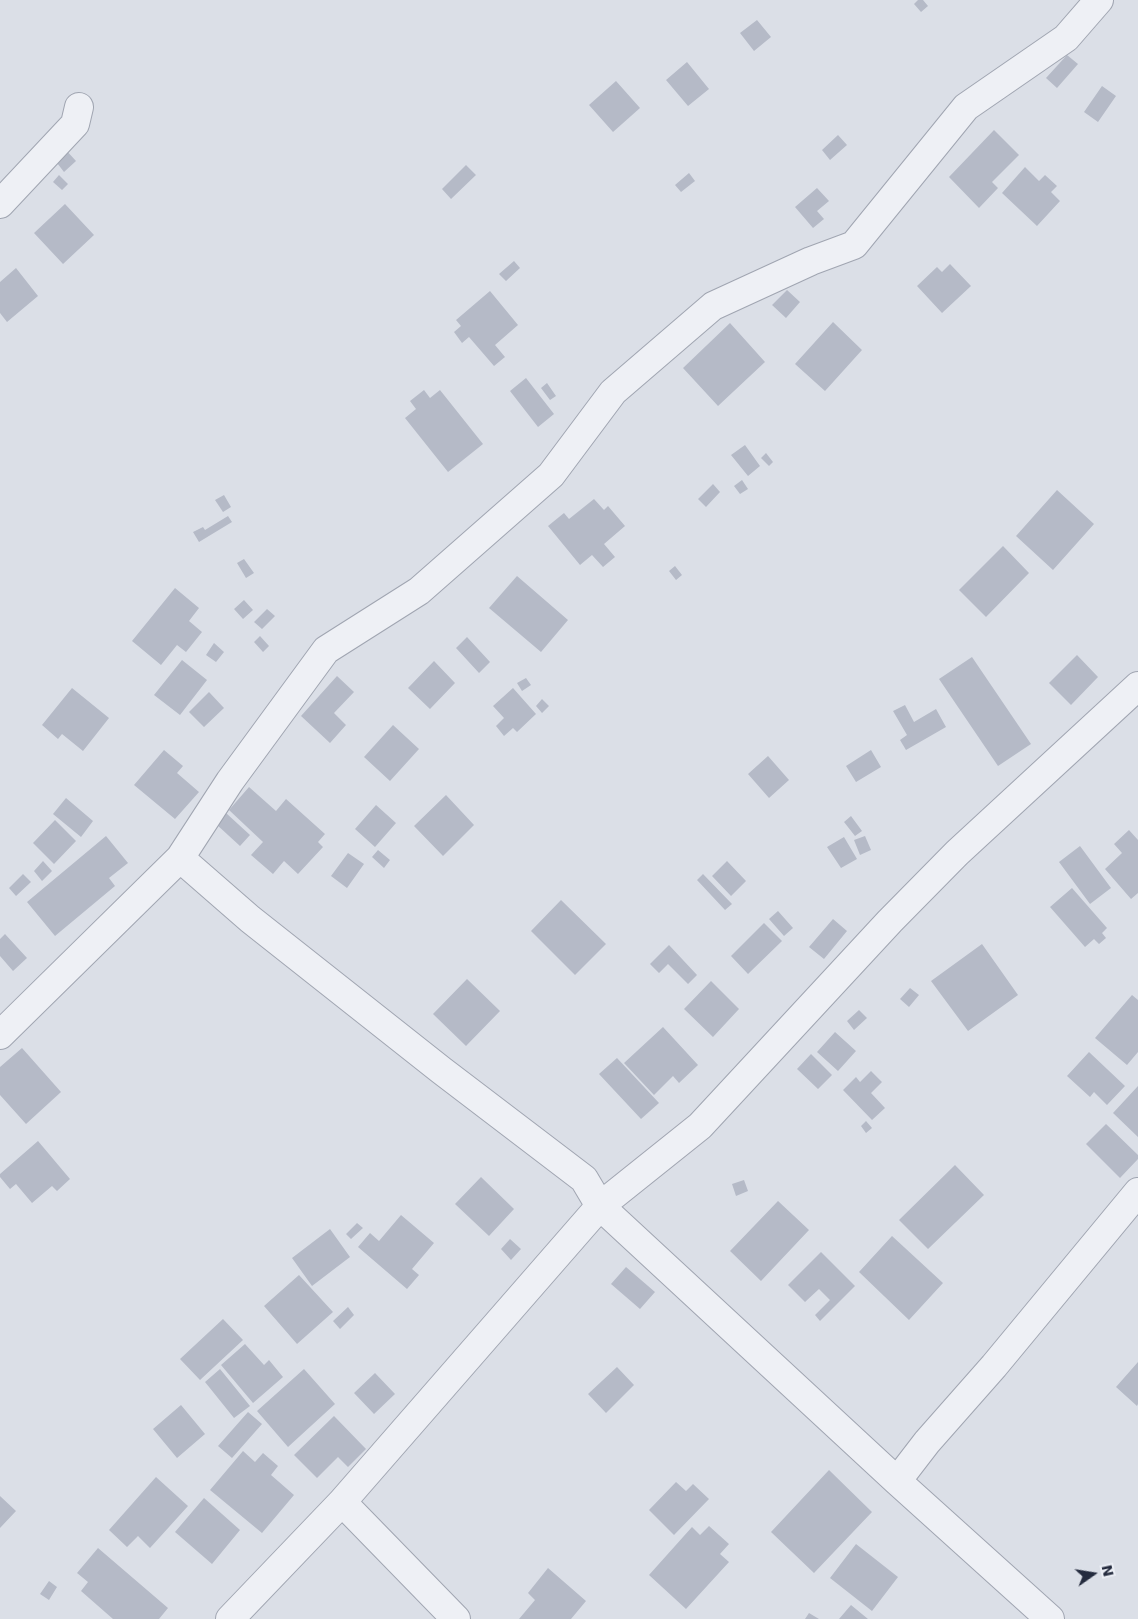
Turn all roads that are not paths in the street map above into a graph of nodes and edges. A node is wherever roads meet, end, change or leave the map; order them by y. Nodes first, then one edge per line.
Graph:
1 (1098, 0) edge
2 (79, 107) dead end
3 (0, 204) edge
4 (1138, 686) edge
5 (180, 858) junction
6 (0, 1035) edge
7 (1138, 1192) edge
8 (600, 1206) junction
9 (897, 1480) junction
10 (342, 1502) junction
11 (1038, 1615) edge
12 (230, 1619) edge
13 (456, 1619) edge

1 - 5 street
2 - 3 street
4 - 8 street
5 - 6 street
5 - 8 street
7 - 9 street
8 - 9 street
8 - 10 street
9 - 11 street
10 - 12 street
10 - 13 street

